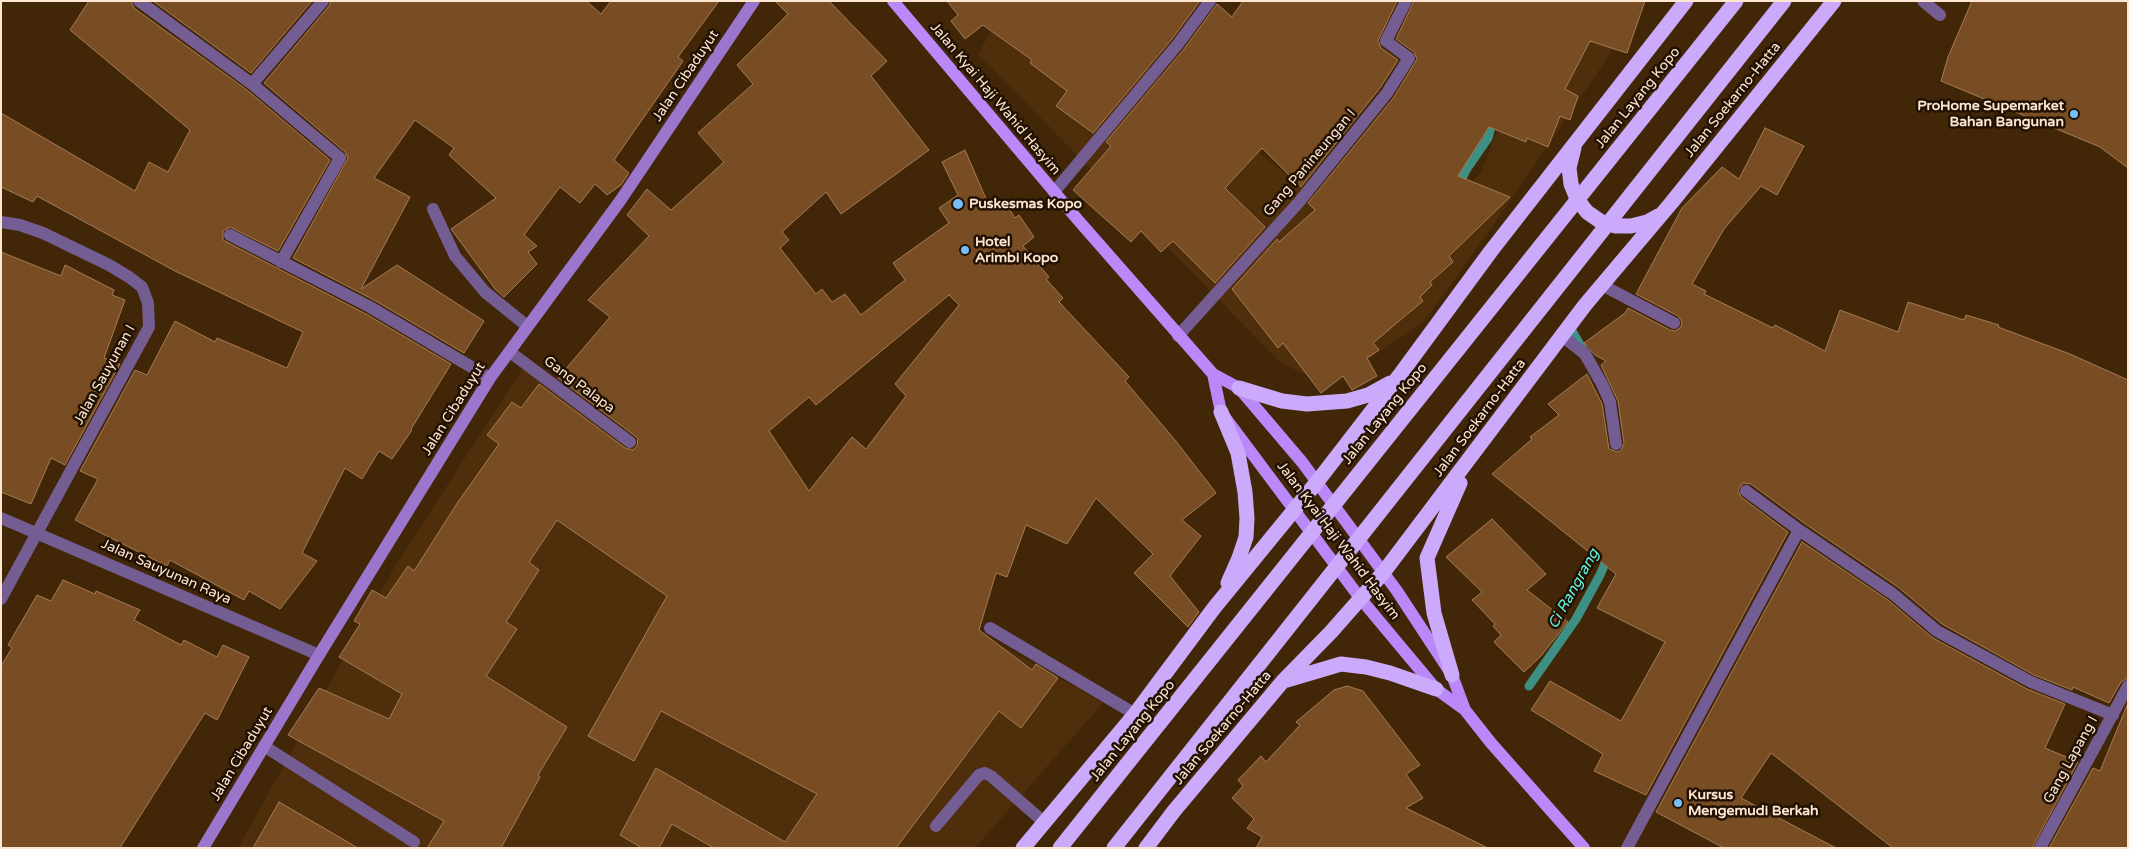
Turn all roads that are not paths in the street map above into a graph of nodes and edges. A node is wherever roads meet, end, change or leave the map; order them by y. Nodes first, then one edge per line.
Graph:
1 (139, 1) edge
2 (323, 1) edge
3 (754, 1) edge
4 (892, 1) edge
5 (1210, 1) edge
6 (1406, 1) edge
7 (1686, 1) edge
8 (1736, 1) edge
9 (1784, 1) edge
10 (1834, 1) edge
11 (1923, 1) edge
12 (1940, 14) dead end
13 (252, 84) junction
14 (1579, 138) junction
15 (1054, 192) junction
16 (1672, 202) junction
17 (433, 209) dead end
18 (1, 222) edge
19 (230, 235) dead end
20 (282, 262) junction
21 (1602, 285) junction
22 (1674, 323) dead end
23 (527, 326) junction
24 (1178, 336) junction
25 (1562, 336) junction
26 (510, 352) junction
27 (1402, 372) junction
28 (1213, 374) junction
29 (490, 378) junction
30 (1239, 388) junction
31 (1221, 412) junction
32 (630, 442) dead end
33 (1616, 444) dead end
34 (1480, 446) junction
35 (1317, 482) junction
36 (1746, 491) dead end
37 (1294, 510) junction
38 (1, 518) edge
39 (1800, 530) junction
40 (37, 532) junction
41 (1383, 573) junction
42 (1360, 598) junction
43 (1, 599) edge
44 (1214, 608) junction
45 (990, 628) dead end
46 (319, 655) junction
47 (1452, 675) junction
48 (1283, 681) junction
49 (2128, 686) edge
50 (1436, 689) junction
51 (1465, 710) junction
52 (1135, 714) junction
53 (2113, 715) junction
54 (264, 746) junction
55 (1045, 822) junction
56 (936, 826) dead end
57 (414, 842) dead end
58 (203, 848) edge
59 (1023, 848) edge
60 (1060, 848) edge
61 (1114, 848) edge
62 (1146, 848) edge
63 (1584, 848) edge
64 (1627, 848) edge
65 (2040, 848) edge

1 - 13 street
2 - 13 street
3 - 23 street, Jalan Cibaduyut
4 - 15 main road, Jalan Kyai Haji Wahid Hasyim
5 - 15 street
6 - 24 street, Gang Panineungan I
7 - 14 highway
8 - 60 highway, Jalan Layang Kopo, bridge
9 - 61 highway, bridge
10 - 16 highway, Jalan Soekarno-Hatta
11 - 12 street
13 - 20 street
14 - 16 highway
14 - 27 highway
15 - 24 main road, Jalan Kyai Haji Wahid Hasyim
16 - 21 highway, Jalan Soekarno-Hatta
17 - 23 street
18 - 40 street, Jalan Sauyunan I
19 - 20 street
20 - 29 street
21 - 22 street
21 - 25 highway, Jalan Soekarno-Hatta
23 - 26 street, Jalan Cibaduyut
24 - 28 main road, Jalan Kyai Haji Wahid Hasyim
25 - 33 street
25 - 34 highway, Jalan Soekarno-Hatta
26 - 29 street, Jalan Cibaduyut
26 - 32 street, Gang Palapa
27 - 30 highway
27 - 35 highway
28 - 30 main road, Jalan Kyai Haji Wahid Hasyim
28 - 31 main road, Jalan Kyai Haji Wahid Hasyim
29 - 46 street, Jalan Cibaduyut
30 - 35 main road, Jalan Kyai Haji Wahid Hasyim
31 - 37 main road, Jalan Kyai Haji Wahid Hasyim
31 - 44 highway
34 - 41 highway, Jalan Soekarno-Hatta
34 - 47 highway
35 - 37 highway
35 - 41 main road, Jalan Kyai Haji Wahid Hasyim
36 - 39 street
37 - 42 main road, Jalan Kyai Haji Wahid Hasyim
37 - 44 highway
38 - 40 street, Jalan Sauyunan Raya
39 - 53 street
39 - 64 street
40 - 43 street, Jalan Sauyunan I
40 - 46 street, Jalan Sauyunan Raya
41 - 42 highway, Jalan Soekarno-Hatta
41 - 47 main road, Jalan Kyai Haji Wahid Hasyim
42 - 48 highway, Jalan Soekarno-Hatta
42 - 50 main road, Jalan Kyai Haji Wahid Hasyim
44 - 52 highway
45 - 52 street
46 - 54 street, Jalan Cibaduyut
47 - 51 main road, Jalan Kyai Haji Wahid Hasyim
48 - 50 highway
48 - 62 highway, Jalan Soekarno-Hatta
49 - 53 street, Gang Lapang I
50 - 51 main road, Jalan Kyai Haji Wahid Hasyim
51 - 63 main road, Jalan Kyai Haji Wahid Hasyim
52 - 55 highway
53 - 65 street, Gang Lapang I
54 - 57 street
54 - 58 street, Jalan Cibaduyut
55 - 56 street
55 - 59 highway

